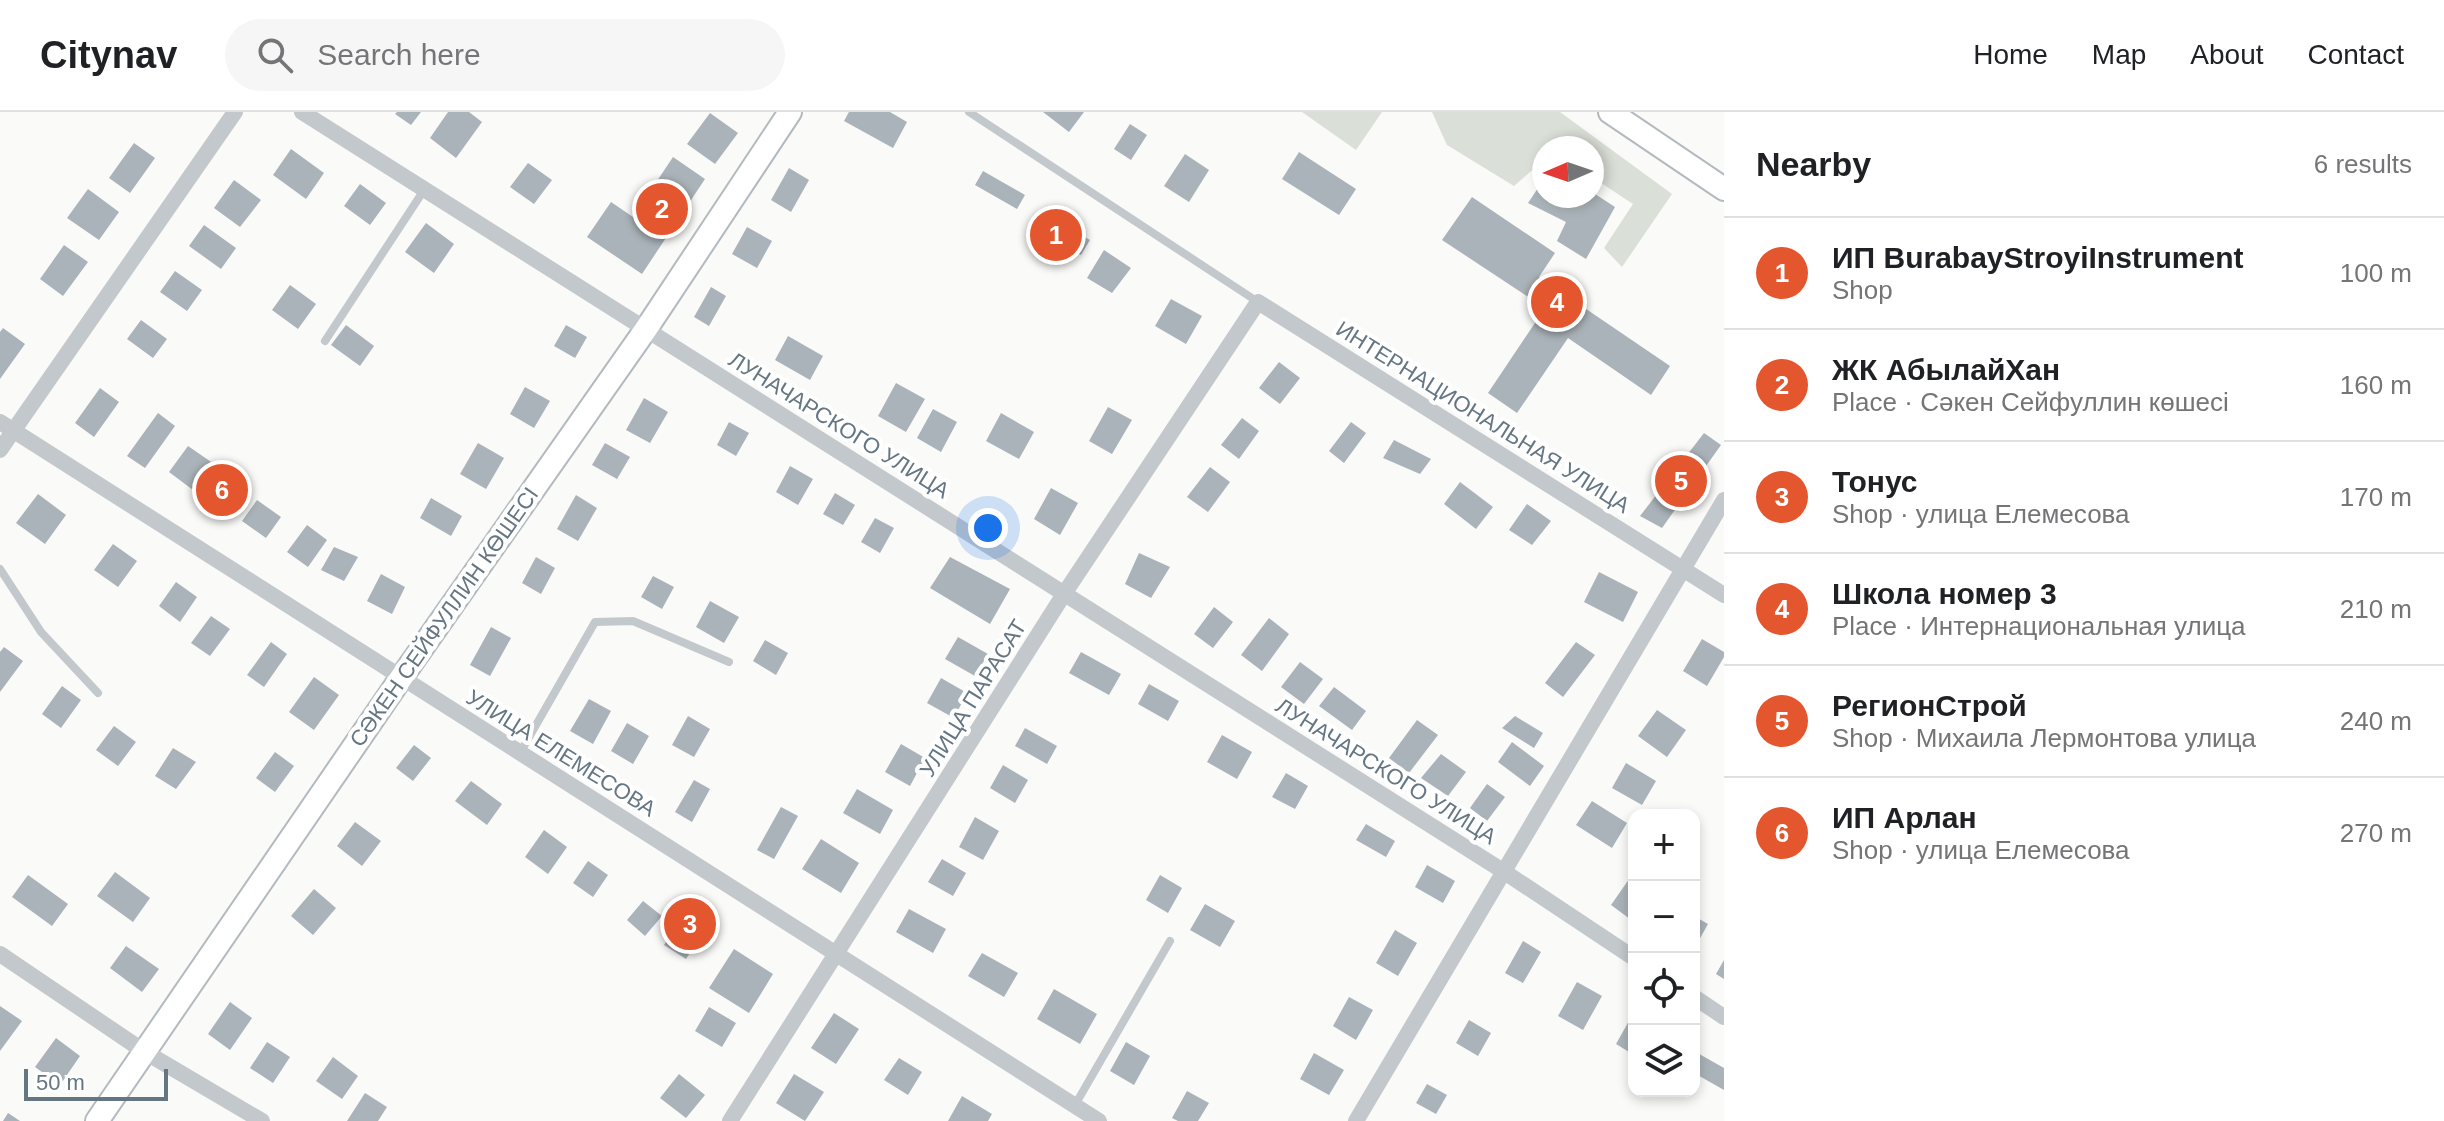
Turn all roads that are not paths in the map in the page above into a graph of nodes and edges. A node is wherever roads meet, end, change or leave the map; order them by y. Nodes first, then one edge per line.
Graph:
1 (235, 112) edge
2 (302, 112) edge
3 (790, 112) edge
4 (969, 112) edge
5 (1610, 112) edge
6 (424, 189) junction
7 (1724, 189) edge
8 (1258, 302) junction
9 (646, 329) junction
10 (325, 341) dead end
11 (6, 426) edge
12 (0, 450) edge
13 (1724, 500) edge
14 (0, 569) edge
15 (1684, 569) junction
16 (1064, 594) junction
17 (1724, 595) edge
18 (729, 662) dead end
19 (401, 678) junction
20 (98, 693) dead end
21 (520, 753) junction
22 (1503, 871) junction
23 (1170, 941) dead end
24 (0, 954) edge
25 (837, 954) junction
26 (1628, 954) edge
27 (1700, 1001) edge
28 (1724, 1017) edge
29 (145, 1052) junction
30 (1075, 1105) junction
31 (97, 1121) edge
32 (262, 1121) edge
33 (730, 1121) edge
34 (1099, 1121) edge
35 (1356, 1121) edge

1 - 11 street
2 - 6 street, ЛУНАЧАРСКОГО УЛИЦА
3 - 9 street, СӘКЕН СЕЙФУЛЛИН КӨШЕСІ
4 - 8 lane
5 - 7 street
6 - 9 street, ЛУНАЧАРСКОГО УЛИЦА
6 - 10 lane
8 - 15 street, ИНТЕРНАЦИОНАЛЬНАЯ УЛИЦА
8 - 16 street, УЛИЦА ПАРАСАТ
9 - 16 street, ЛУНАЧАРСКОГО УЛИЦА
9 - 19 street, СӘКЕН СЕЙФУЛЛИН КӨШЕСІ
11 - 12 street
11 - 19 street, УЛИЦА ЕЛЕМЕСОВА
13 - 15 street
14 - 20 lane
15 - 17 street, ИНТЕРНАЦИОНАЛЬНАЯ УЛИЦА
15 - 22 street
16 - 22 street, ЛУНАЧАРСКОГО УЛИЦА
16 - 25 street, УЛИЦА ПАРАСАТ
18 - 21 lane
19 - 21 street, УЛИЦА ЕЛЕМЕСОВА
19 - 29 street, СӘКЕН СЕЙФУЛЛИН КӨШЕСІ
21 - 25 street, УЛИЦА ЕЛЕМЕСОВА
22 - 26 street, ЛУНАЧАРСКОГО УЛИЦА
22 - 35 street
23 - 30 lane
24 - 29 street
25 - 30 street, УЛИЦА ЕЛЕМЕСОВА
25 - 33 street, УЛИЦА ПАРАСАТ
27 - 28 street
29 - 31 street, СӘКЕН СЕЙФУЛЛИН КӨШЕСІ
29 - 32 street
30 - 34 street, УЛИЦА ЕЛЕМЕСОВА

